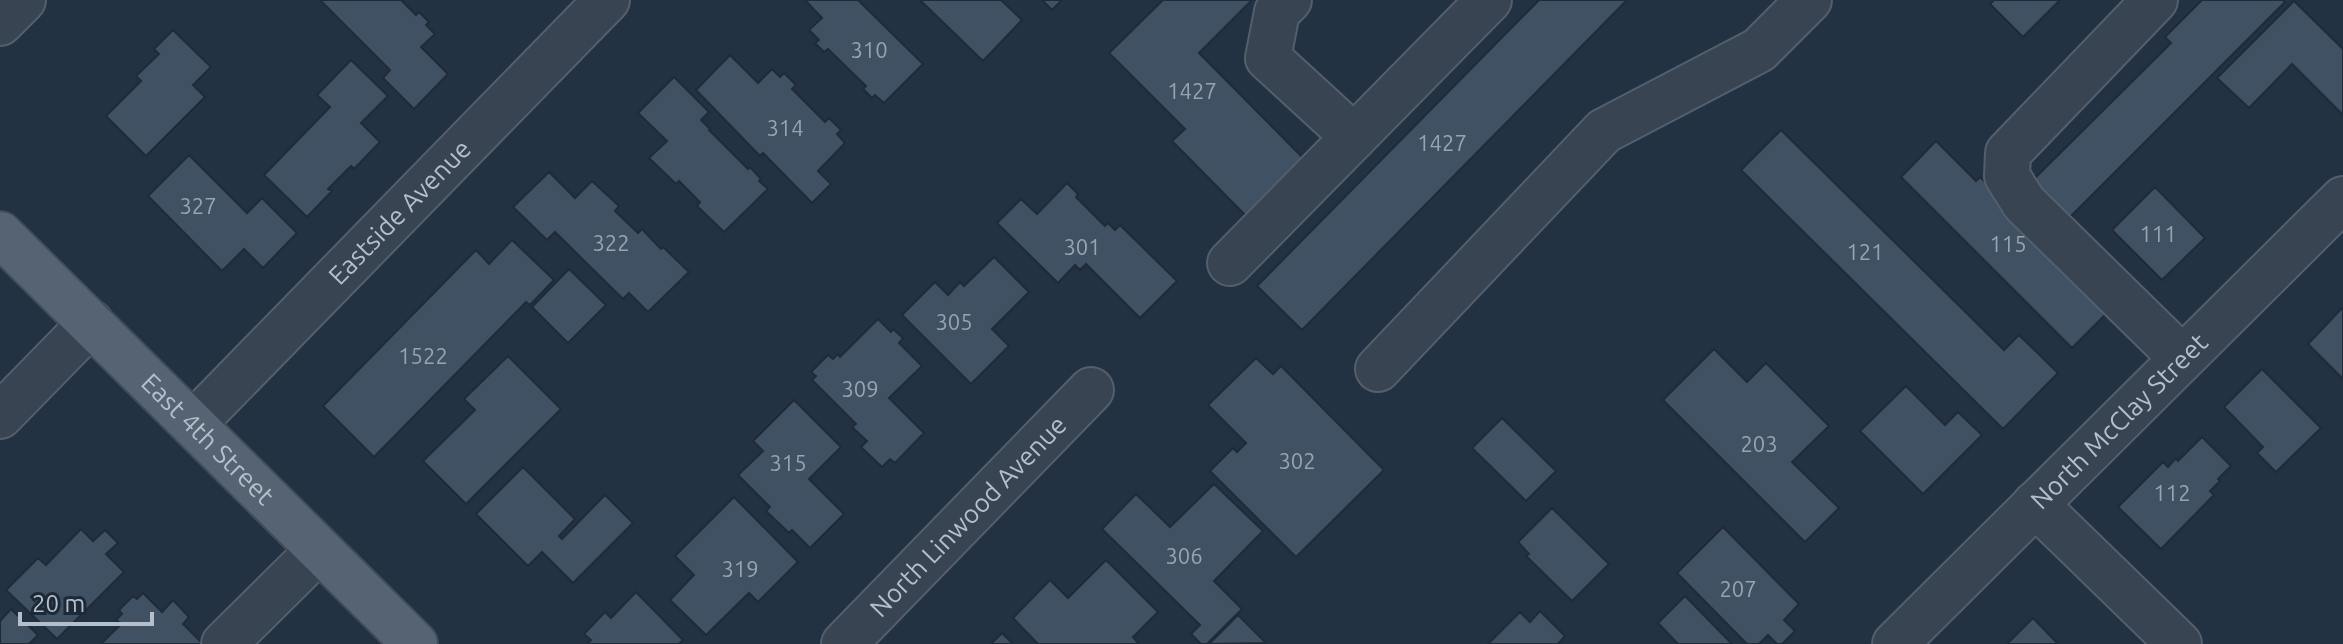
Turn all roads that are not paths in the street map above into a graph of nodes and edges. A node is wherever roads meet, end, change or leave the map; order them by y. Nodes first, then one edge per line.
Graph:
1 (23, 0) edge
2 (607, 0) edge
3 (1289, 0) edge
4 (1489, 0) edge
5 (1809, 0) edge
6 (2155, 0) edge
7 (0, 23) edge
8 (1354, 137) junction
9 (2343, 199) edge
10 (0, 234) edge
11 (1230, 263) dead end
12 (91, 323) junction
13 (2182, 358) junction
14 (1378, 369) dead end
15 (1091, 390) dead end
16 (0, 416) edge
17 (193, 424) junction
18 (2035, 504) junction
19 (319, 550) junction
20 (224, 644) edge
21 (415, 644) edge
22 (844, 644) edge
23 (1895, 644) edge
24 (2179, 644) edge

1 - 7 street
2 - 17 street, Eastside Avenue
3 - 8 street
4 - 8 street
5 - 14 street
6 - 13 street
8 - 11 street
9 - 13 street, North McClay Street
10 - 12 main road, East 4th Street
12 - 16 street
12 - 17 main road, East 4th Street
13 - 18 street, North McClay Street
15 - 22 street, North Linwood Avenue
17 - 19 main road, East 4th Street
18 - 23 street, North McClay Street
18 - 24 street
19 - 20 street
19 - 21 main road, East 4th Street

